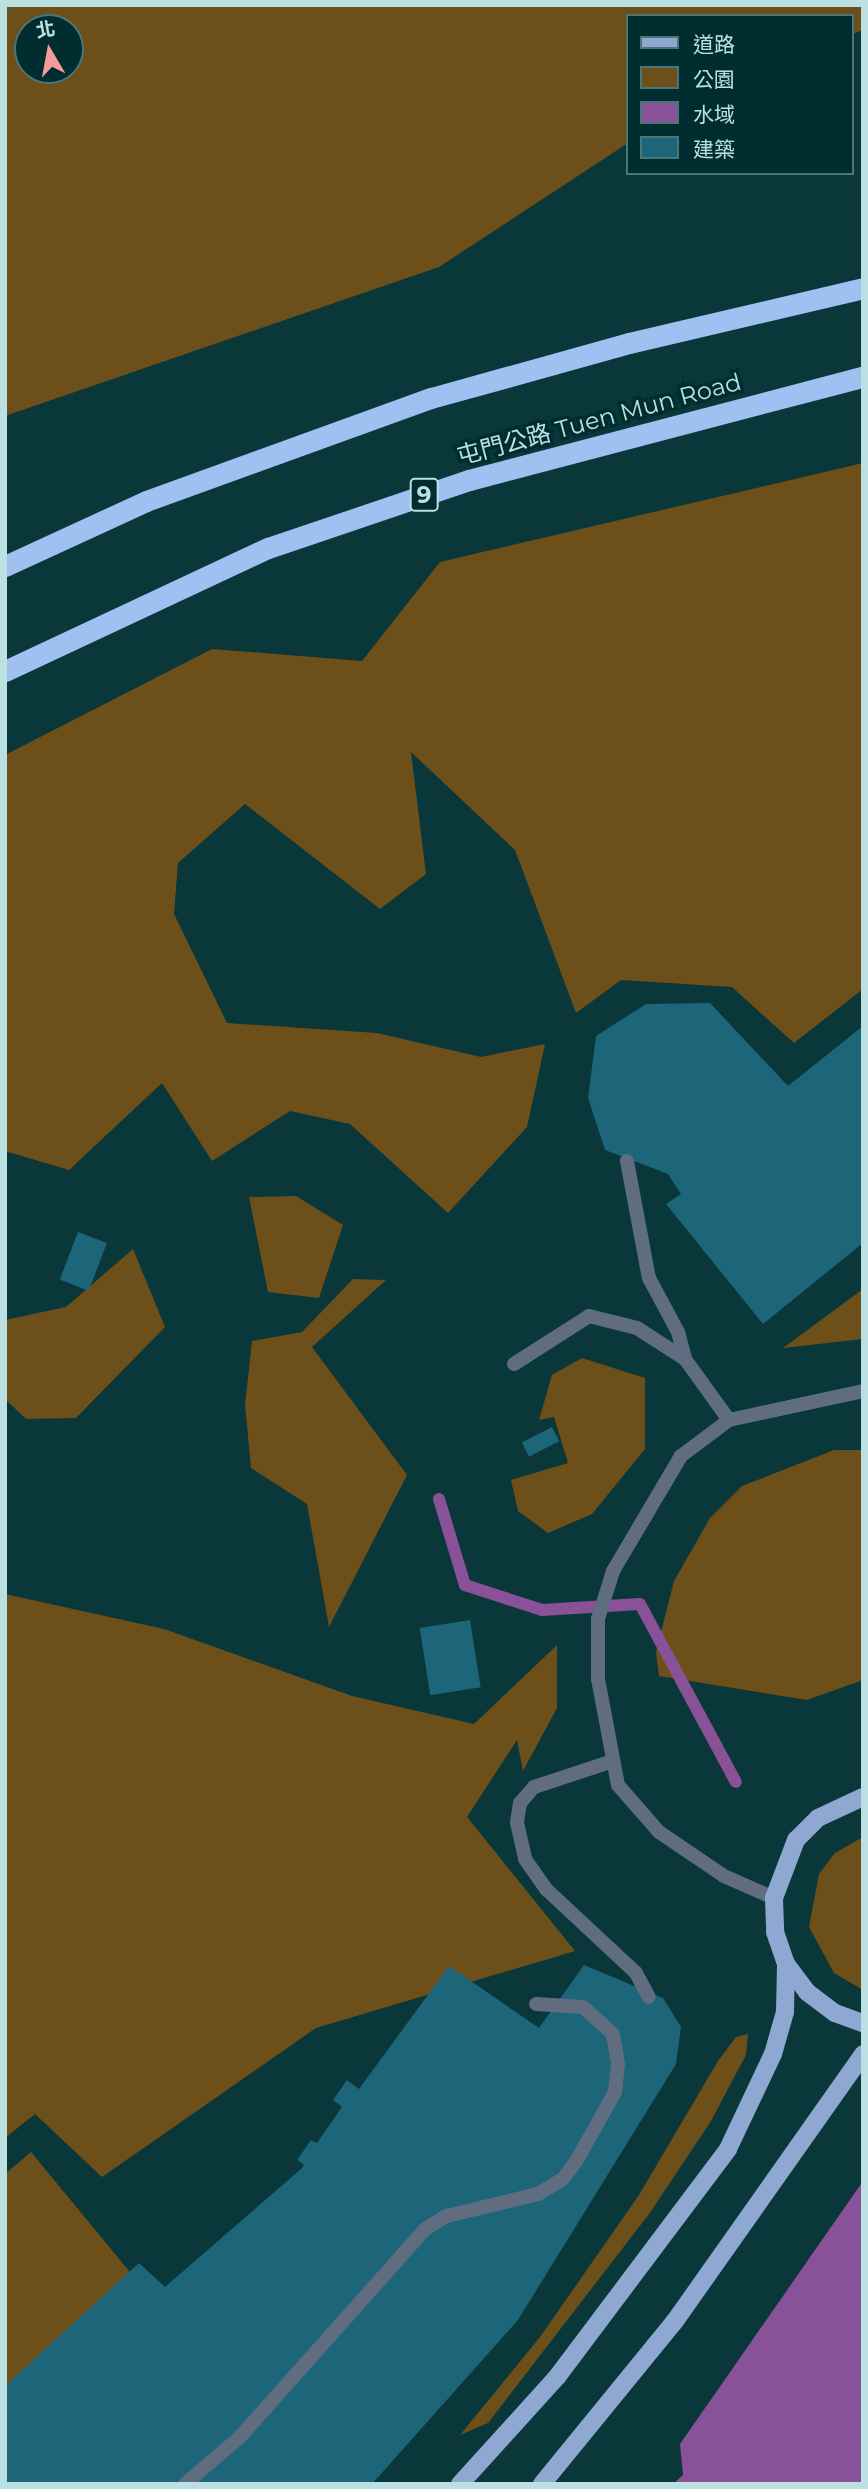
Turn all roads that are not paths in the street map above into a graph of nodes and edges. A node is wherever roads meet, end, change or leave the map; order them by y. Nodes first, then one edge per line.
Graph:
1 (863, 288) edge
2 (863, 377) edge
3 (5, 566) edge
4 (5, 671) edge
5 (627, 1161) dead end
6 (685, 1359) junction
7 (514, 1364) dead end
8 (863, 1391) edge
9 (729, 1420) junction
10 (610, 1762) junction
11 (863, 1797) edge
12 (774, 1898) junction
13 (786, 1964) junction
14 (649, 1997) dead end
15 (536, 2004) dead end
16 (863, 2023) edge
17 (863, 2054) edge
18 (185, 2484) edge
19 (460, 2484) edge
20 (542, 2484) edge

1 - 3 highway
2 - 4 highway, 屯門公路 Tuen Mun Road / 9
5 - 6 street
6 - 7 street
6 - 9 street
8 - 9 street
9 - 10 street
10 - 12 street
10 - 14 street
11 - 12 main road
12 - 13 main road
13 - 16 main road
13 - 19 main road
15 - 18 street
17 - 20 main road

